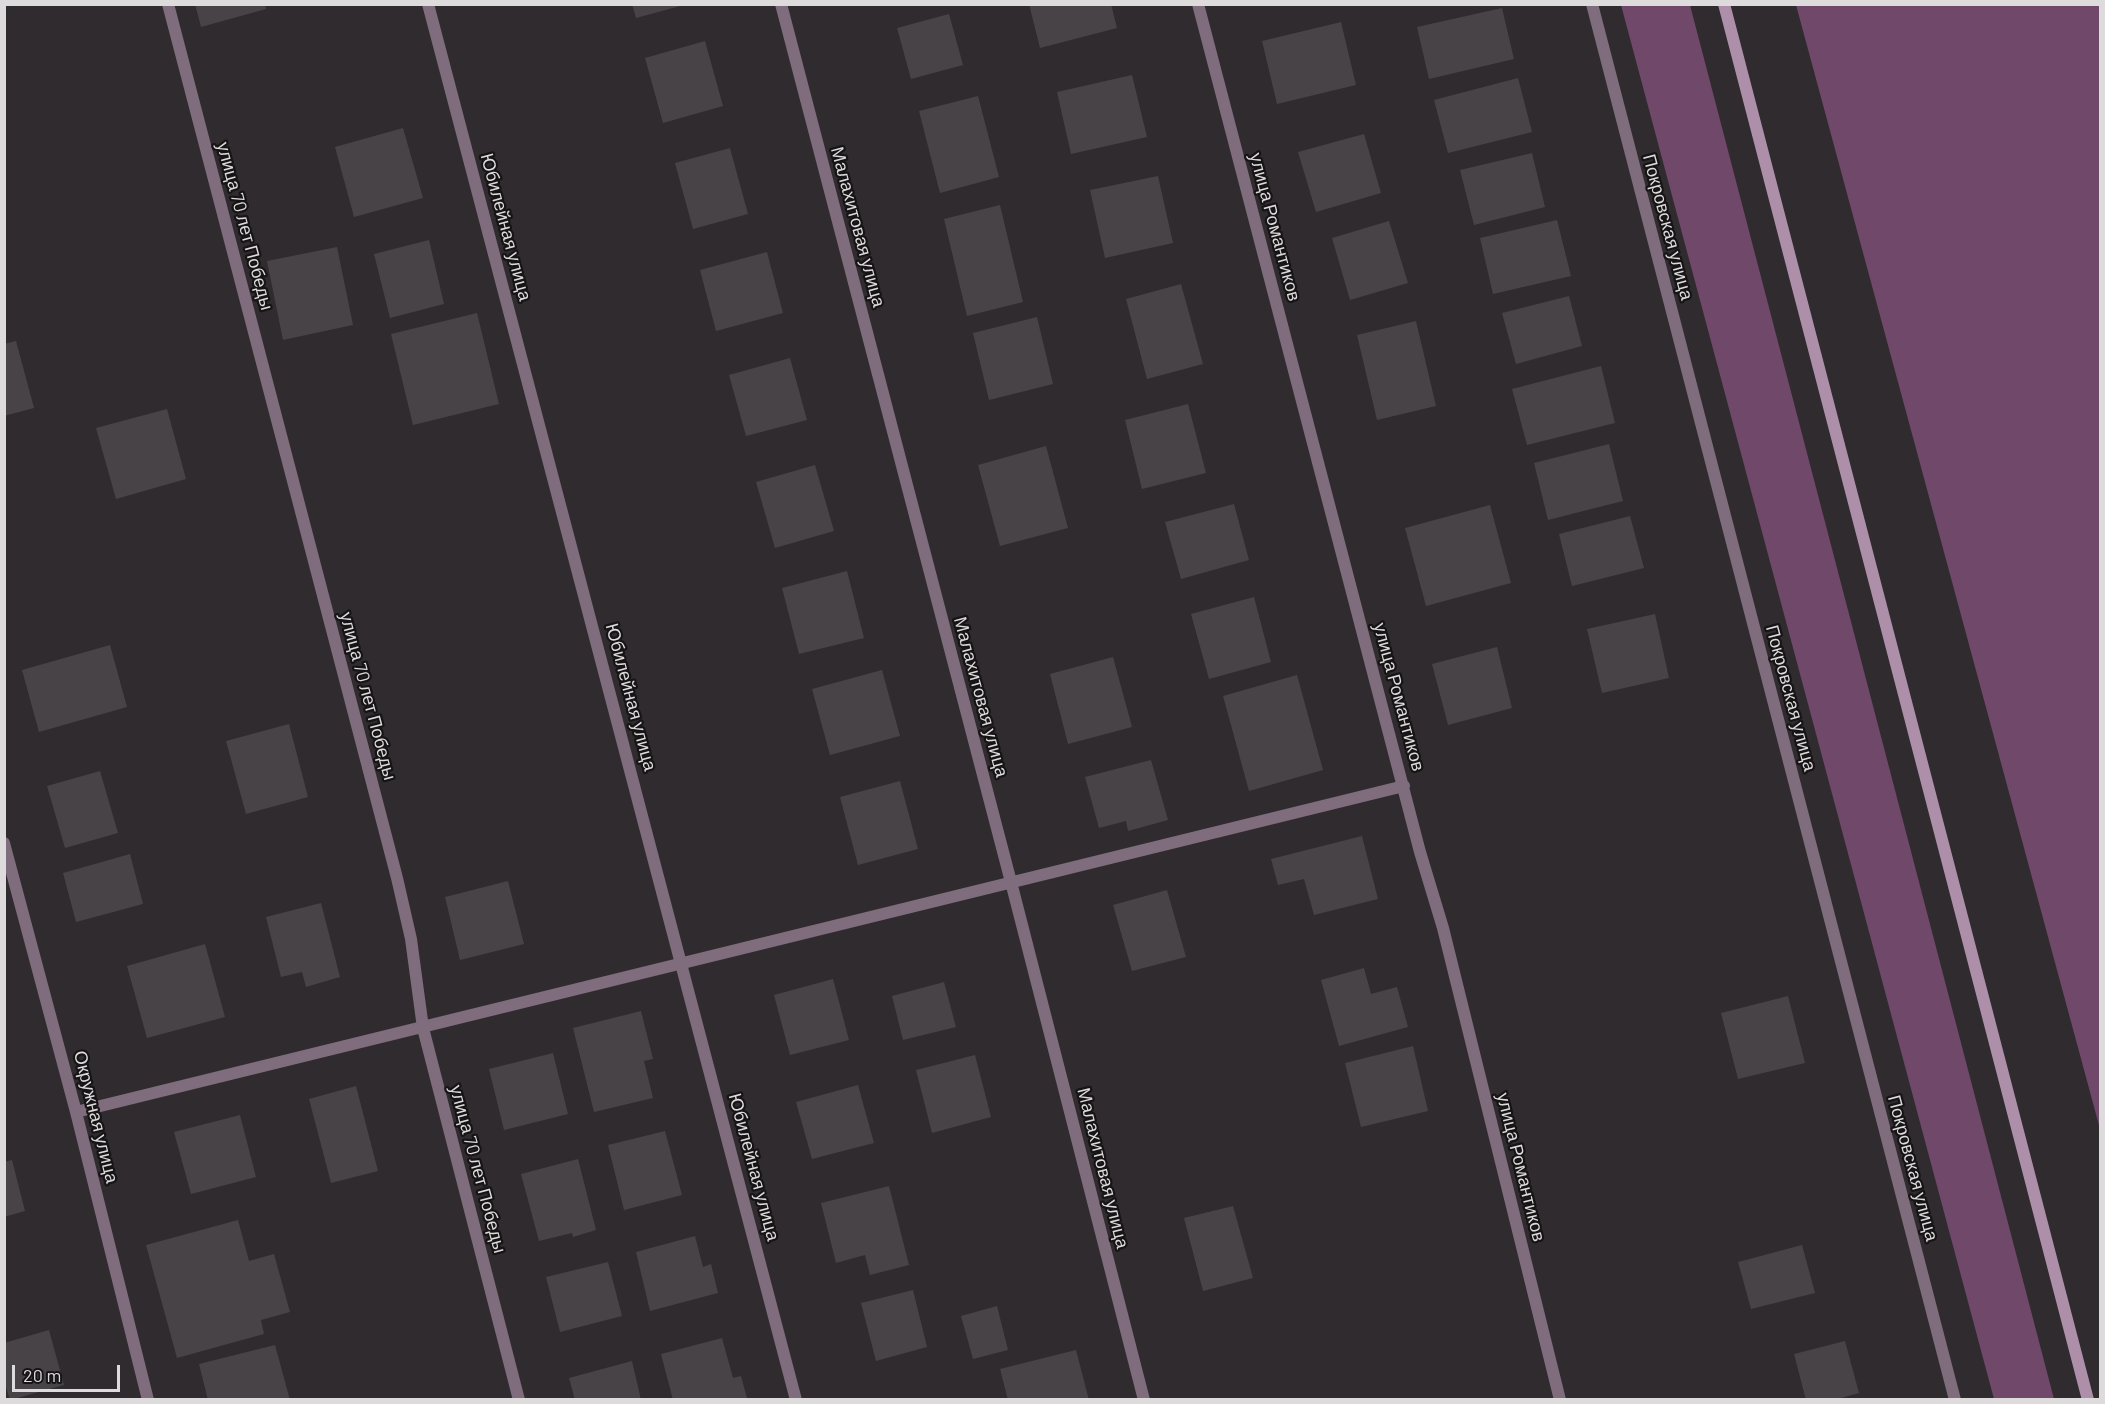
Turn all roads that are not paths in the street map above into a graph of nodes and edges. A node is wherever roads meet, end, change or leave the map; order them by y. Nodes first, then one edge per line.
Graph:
1 (168, 4) edge
2 (428, 4) edge
3 (781, 4) edge
4 (1198, 4) edge
5 (1592, 4) edge
6 (1724, 4) edge
7 (1404, 786) junction
8 (4, 843) edge
9 (1011, 882) junction
10 (682, 962) junction
11 (423, 1028) junction
12 (76, 1112) junction
13 (148, 1400) edge
14 (519, 1400) edge
15 (796, 1400) edge
16 (1144, 1400) edge
17 (1560, 1400) edge
18 (1955, 1400) edge
19 (2088, 1400) edge

1 - 11 street, улица 70 лет Победы
2 - 10 street, Юбилейная улица
3 - 9 street, Малахитовая улица
4 - 7 street, улица Романтиков
5 - 18 street, Покровская улица
6 - 19 main road
7 - 9 street
7 - 17 street, улица Романтиков
8 - 12 street, Окружная улица
9 - 10 street
9 - 16 street, Малахитовая улица
10 - 11 street
10 - 15 street, Юбилейная улица
11 - 12 street
11 - 14 street, улица 70 лет Победы
12 - 13 street, Окружная улица

